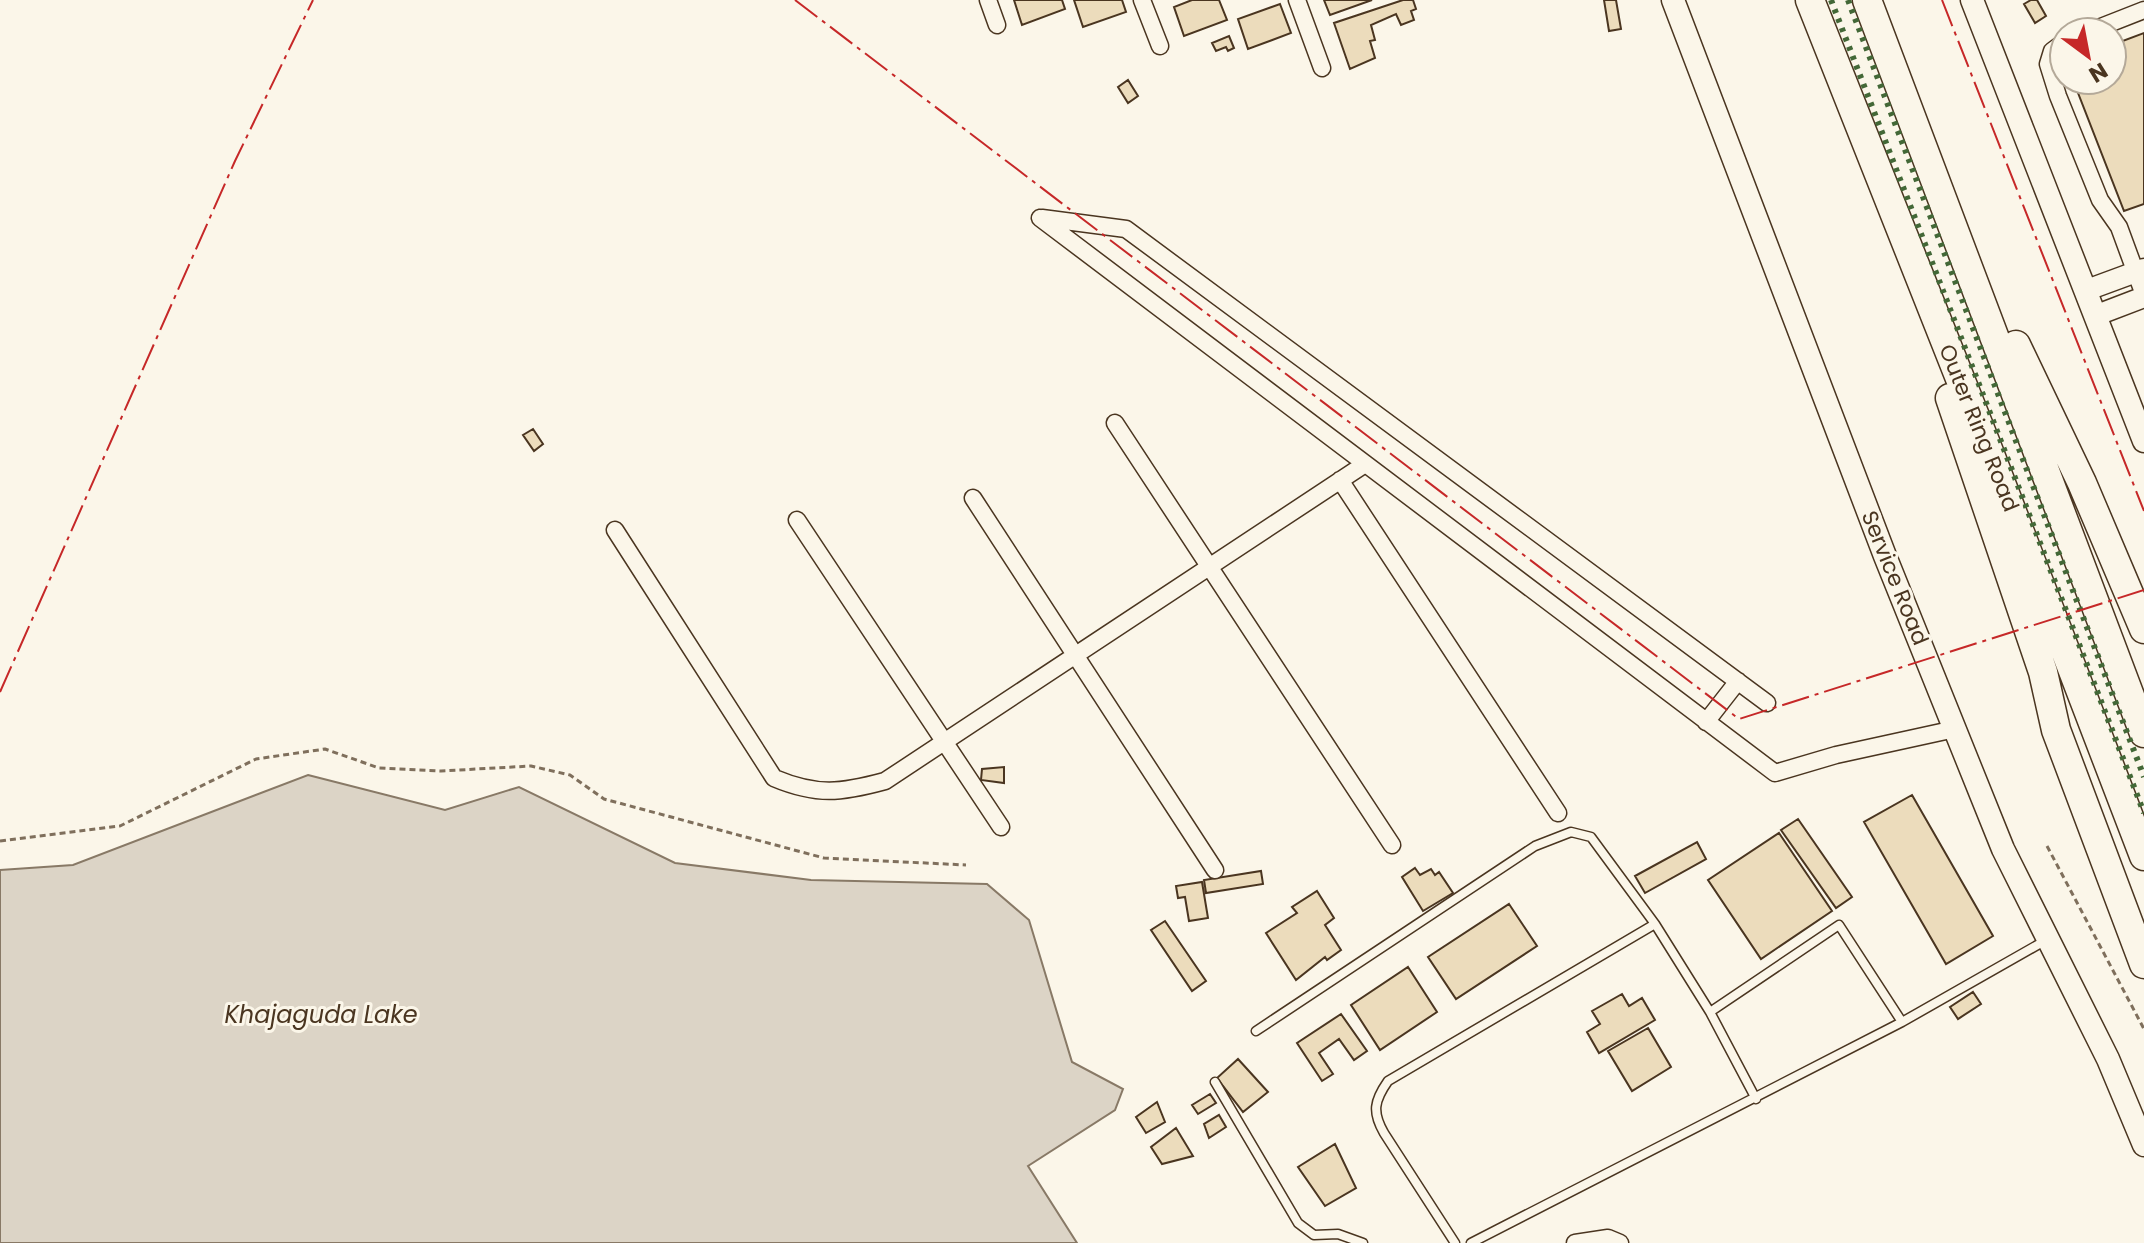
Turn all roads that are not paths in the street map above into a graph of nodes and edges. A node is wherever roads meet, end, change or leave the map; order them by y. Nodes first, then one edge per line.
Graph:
1 (988, 0) edge
2 (1142, 0) edge
3 (1297, 0) edge
4 (1673, 0) edge
5 (1810, 0) edge
6 (1867, 0) edge
7 (1972, 0) edge
8 (997, 25) dead end
9 (1160, 46) dead end
10 (1322, 68) dead end
11 (2059, 96) edge
12 (1936, 180) junction
13 (1887, 200) junction
14 (2140, 271) edge
15 (2087, 290) junction
16 (2143, 299) edge
17 (2097, 315) junction
18 (1115, 423) dead end
19 (2144, 441) edge
20 (1365, 464) junction
21 (1340, 480) junction
22 (973, 498) dead end
23 (797, 520) dead end
24 (615, 530) dead end
25 (1210, 567) junction
26 (2144, 629) edge
27 (1075, 655) junction
28 (1738, 681) junction
29 (1767, 703) dead end
30 (1706, 722) junction
31 (1955, 729) junction
32 (2144, 733) edge
33 (944, 742) junction
34 (1558, 813) dead end
35 (1001, 827) dead end
36 (1392, 845) dead end
37 (2144, 856) edge
38 (1215, 870) dead end
39 (1655, 924) junction
40 (2050, 938) junction
41 (2144, 964) edge
42 (1710, 1012) junction
43 (1902, 1022) junction
44 (1256, 1031) dead end
45 (1215, 1082) dead end
46 (1756, 1099) junction
47 (2144, 1145) edge
48 (1363, 1243) edge
49 (1455, 1243) edge
50 (1471, 1243) edge
51 (1575, 1243) edge
52 (1620, 1243) edge

1 - 8 street
2 - 9 street
3 - 10 street
4 - 31 main road, Service Road
5 - 13 highway, Outer Ring Road
6 - 12 highway, Outer Ring Road
7 - 15 main road
11 - 14 street
12 - 26 highway
12 - 32 highway, Outer Ring Road
13 - 37 highway, Outer Ring Road
13 - 41 highway
14 - 15 street
14 - 16 street
15 - 17 main road
16 - 17 street
17 - 19 main road
18 - 25 street
20 - 21 street
20 - 28 street
20 - 30 street
21 - 25 street
21 - 34 street
22 - 27 street
23 - 33 street
24 - 33 street
25 - 27 street
25 - 36 street
27 - 33 street
27 - 38 street
28 - 29 street
28 - 30 street
30 - 31 street
31 - 40 main road, Service Road
33 - 35 street
39 - 42 lane
39 - 44 lane
39 - 49 lane
40 - 43 lane
40 - 47 main road, Service Road
42 - 43 lane
42 - 46 lane
43 - 46 lane
45 - 48 lane
46 - 50 lane
51 - 52 street

